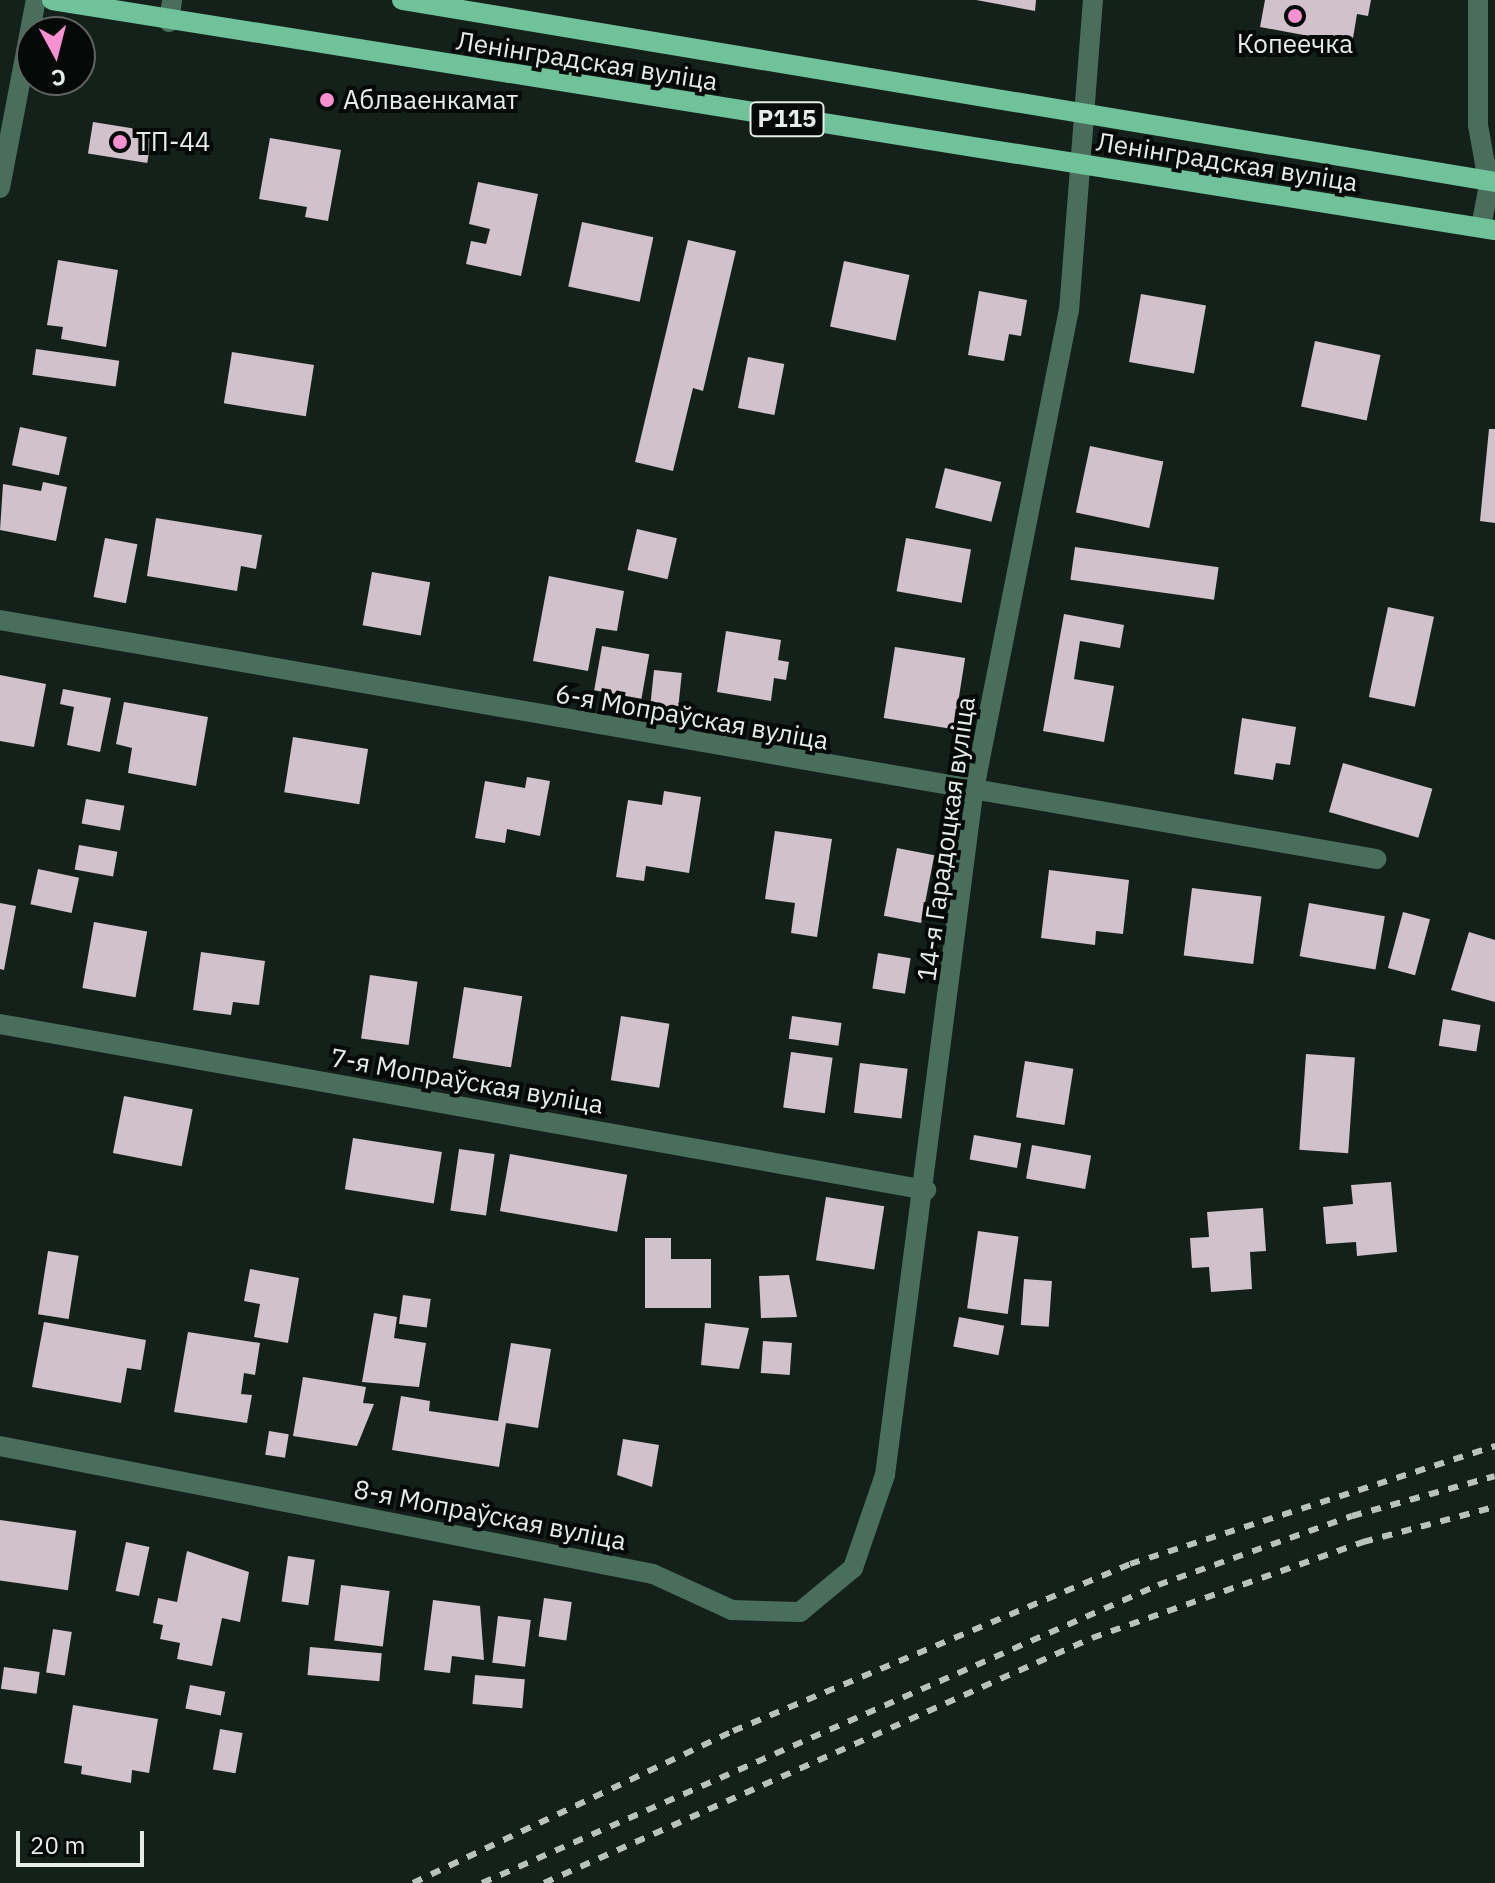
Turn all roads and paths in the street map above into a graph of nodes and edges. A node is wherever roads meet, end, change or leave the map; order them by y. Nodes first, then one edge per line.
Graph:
1 (36, 0) edge
2 (52, 0) edge
3 (172, 0) edge
4 (402, 0) edge
5 (1093, 0) edge
6 (1478, 0) edge
7 (169, 22) junction
8 (1085, 114) junction
9 (1495, 161) edge
10 (1081, 166) junction
11 (1492, 182) edge
12 (0, 188) edge
13 (1488, 229) edge
14 (0, 620) edge
15 (973, 794) junction
16 (1376, 859) dead end
17 (0, 1024) edge
18 (926, 1190) junction
19 (0, 1446) edge
20 (885, 1475) joint

1 - 12 street
2 - 7 main road, Ленінградская вуліца / Р115
3 - 7 street
4 - 8 main road, Ленінградская вуліца / Р115
5 - 8 street, 14-я Гарадоцкая вуліца
6 - 11 street
7 - 10 main road, Ленінградская вуліца / Р115
8 - 10 street, 14-я Гарадоцкая вуліца
8 - 11 main road, Ленінградская вуліца / Р115
9 - 11 street
10 - 13 main road, Ленінградская вуліца / Р115
10 - 15 street, 14-я Гарадоцкая вуліца
11 - 13 street
14 - 15 street, 6-я Мопраўская вуліца
15 - 16 street, 6-я Мопраўская вуліца
15 - 18 street, 14-я Гарадоцкая вуліца
17 - 18 street, 7-я Мопраўская вуліца
18 - 20 street, 14-я Гарадоцкая вуліца
19 - 20 street, 8-я Мопраўская вуліца

